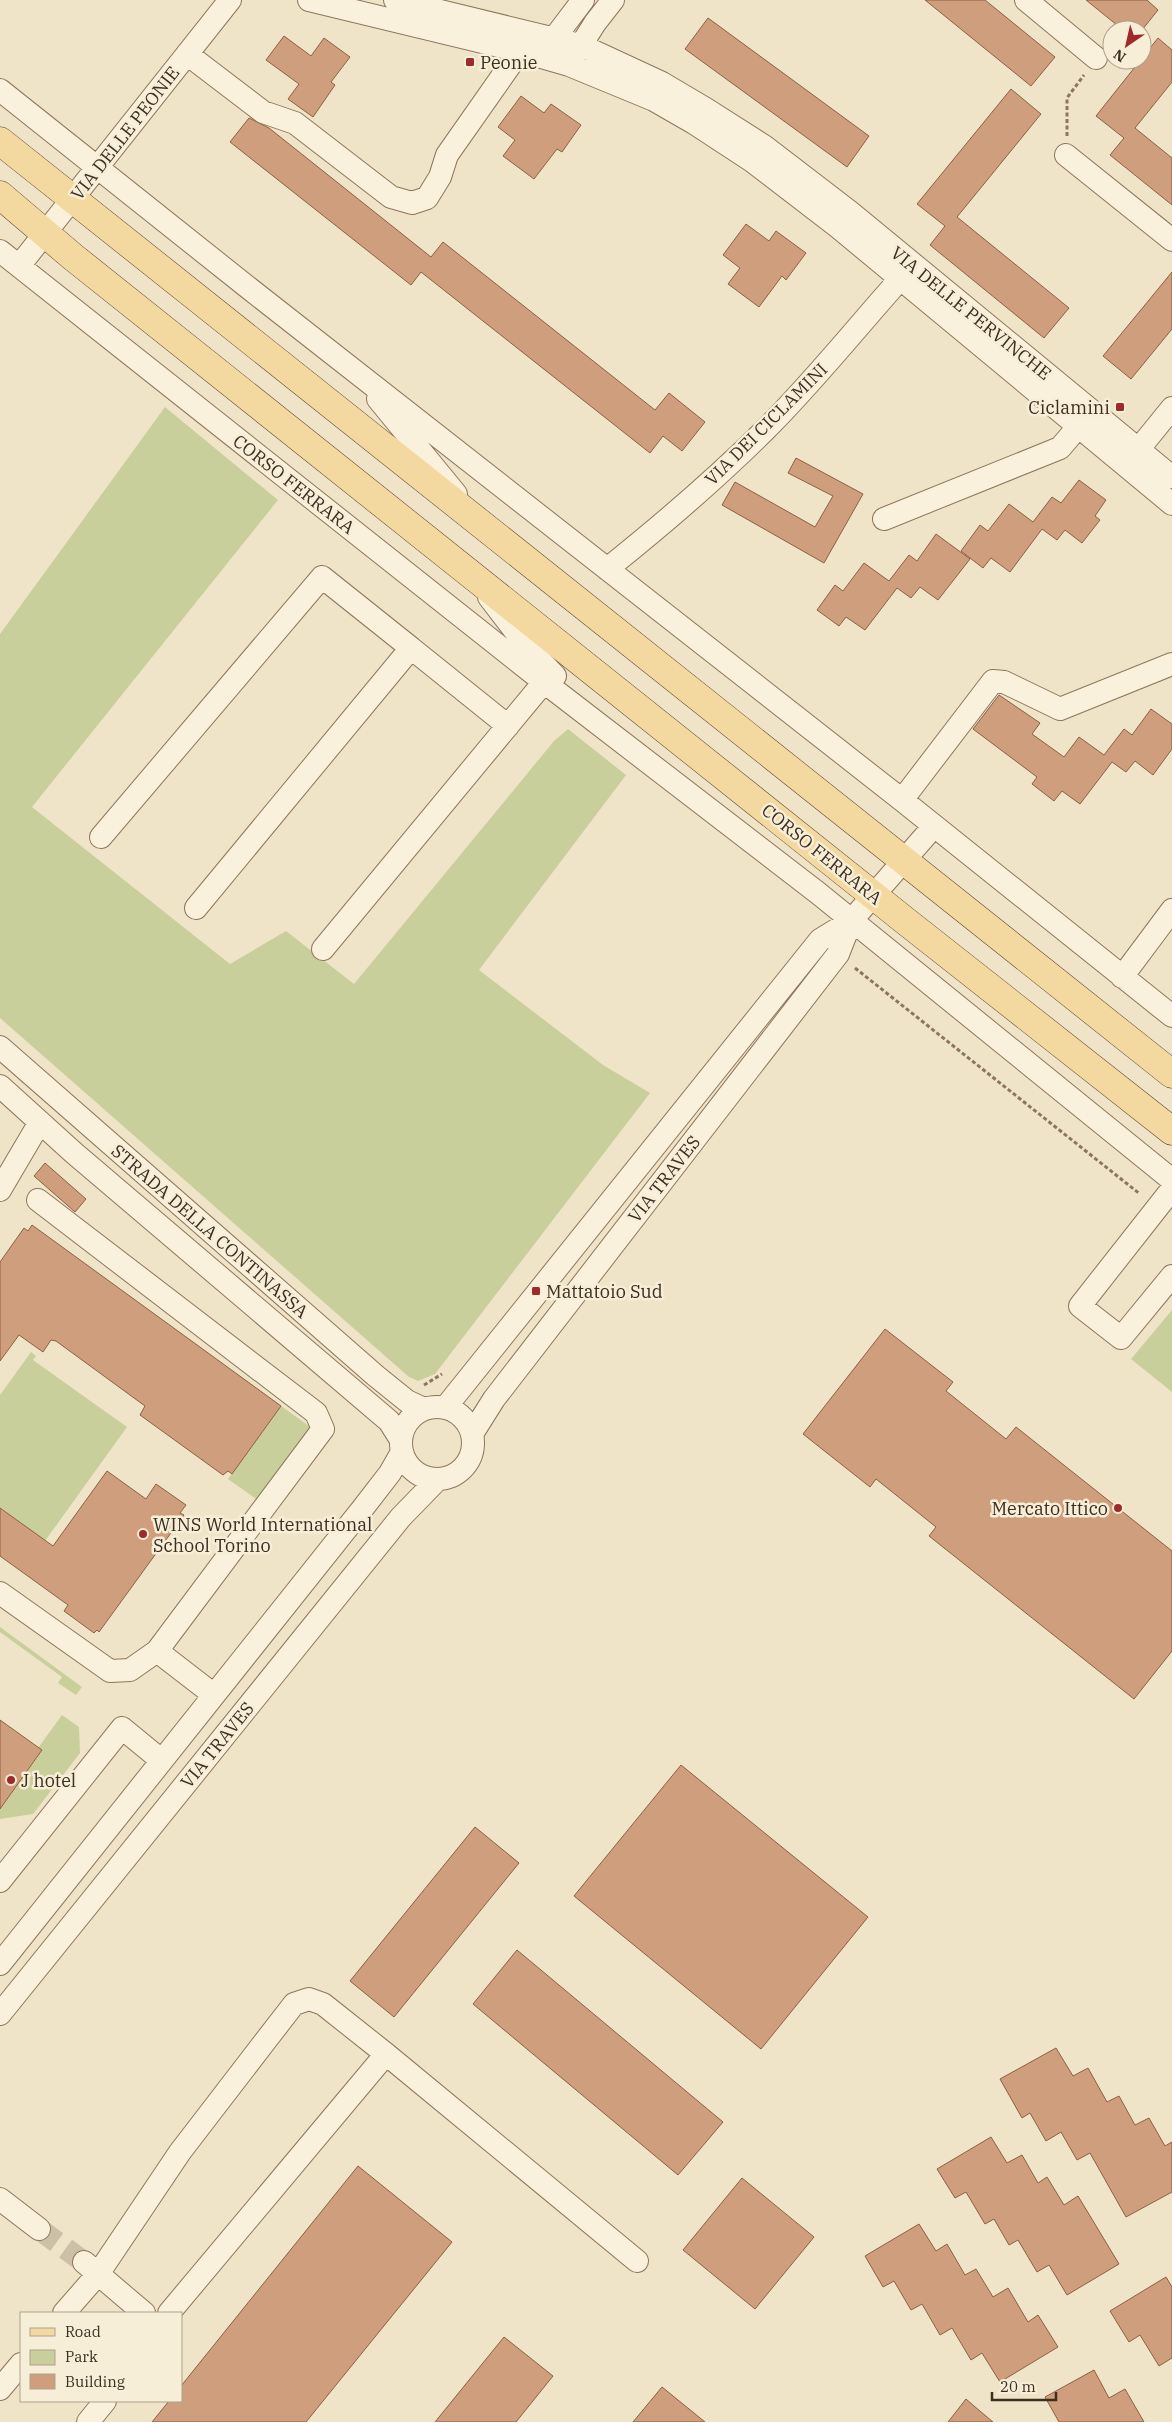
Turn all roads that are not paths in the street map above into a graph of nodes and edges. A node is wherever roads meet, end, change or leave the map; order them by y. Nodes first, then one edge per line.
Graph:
1 (230, 0) edge
2 (308, 0) edge
3 (395, 0) edge
4 (583, 0) edge
5 (613, 0) edge
6 (1026, 0) edge
7 (553, 37) junction
8 (580, 45) junction
9 (520, 51) junction
10 (187, 54) junction
11 (541, 57) junction
12 (1096, 58) road end
13 (569, 65) junction
14 (0, 90) edge
15 (0, 140) edge
16 (1066, 155) road end
17 (98, 168) junction
18 (0, 195) edge
19 (73, 200) junction
20 (844, 220) junction
21 (46, 234) junction
22 (1172, 240) edge
23 (0, 251) edge
24 (19, 266) junction
25 (906, 272) junction
26 (358, 373) junction
27 (1172, 408) edge
28 (1078, 427) junction
29 (1132, 458) junction
30 (1172, 477) edge
31 (1172, 504) edge
32 (884, 519) dead end
33 (477, 520) junction
34 (607, 569) junction
35 (474, 576) junction
36 (411, 648) junction
37 (1172, 664) edge
38 (544, 682) junction
39 (589, 716) junction
40 (508, 726) junction
41 (902, 800) junction
42 (934, 826) junction
43 (102, 837) dead end
44 (904, 862) junction
45 (873, 894) junction
46 (196, 908) dead end
47 (1172, 910) edge
48 (851, 921) junction
49 (323, 949) dead end
50 (1122, 977) junction
51 (1172, 1016) edge
52 (0, 1047) edge
53 (1172, 1074) edge
54 (0, 1086) edge
55 (40, 1122) junction
56 (1172, 1131) edge
57 (1172, 1180) edge
58 (1172, 1189) edge
59 (0, 1190) edge
60 (38, 1200) dead end
61 (1172, 1276) edge
62 (434, 1408) junction
63 (472, 1434) junction
64 (401, 1446) junction
65 (437, 1480) junction
66 (0, 1593) edge
67 (157, 1651) junction
68 (214, 1694) junction
69 (161, 1760) junction
70 (0, 1881) edge
71 (0, 1964) edge
72 (0, 2014) edge
73 (386, 2054) junction
74 (0, 2199) edge
75 (39, 2229) tunnel mouth
76 (637, 2261) dead end
77 (91, 2268) junction
78 (65, 2312) edge
79 (143, 2312) edge
80 (170, 2312) edge
81 (20, 2365) edge
82 (0, 2389) edge
83 (104, 2402) edge
84 (88, 2422) edge

1 - 10 street, VIA DELLE PEONIE
2 - 9 street, VIA DELLE PERVINCHE
3 - 7 street, VIA DELLE PERVINCHE
4 - 7 street
5 - 8 street
6 - 12 street
7 - 8 street, VIA DELLE PERVINCHE
7 - 11 street
8 - 13 street
8 - 20 street, VIA DELLE PERVINCHE
9 - 10 street
9 - 11 street, VIA DELLE PERVINCHE
10 - 17 street, VIA DELLE PEONIE
11 - 13 street, VIA DELLE PERVINCHE
13 - 20 street, VIA DELLE PERVINCHE
14 - 17 street
15 - 19 main road
16 - 22 street
17 - 19 street, VIA DELLE PEONIE
17 - 26 street
18 - 21 main road, CORSO FERRARA
19 - 21 street, VIA DELLE PEONIE
19 - 33 main road
20 - 25 street, VIA DELLE PERVINCHE
21 - 24 street, VIA DELLE PEONIE
21 - 35 main road, CORSO FERRARA
23 - 24 street, CORSO FERRARA
24 - 38 street, CORSO FERRARA
25 - 28 street, VIA DELLE PERVINCHE
25 - 29 street, VIA DELLE PERVINCHE
25 - 34 street, VIA DEI CICLAMINI
26 - 33 street
26 - 34 street
27 - 29 street
28 - 29 street, VIA DELLE PERVINCHE
28 - 32 street
29 - 30 street, VIA DELLE PERVINCHE
29 - 31 street, VIA DELLE PERVINCHE
33 - 44 main road
34 - 41 street
35 - 39 street, CORSO FERRARA
35 - 45 main road, CORSO FERRARA
36 - 40 street
36 - 43 street
36 - 46 street
37 - 41 street
38 - 39 street, CORSO FERRARA
38 - 40 street
39 - 48 street, CORSO FERRARA
40 - 49 street
41 - 42 street
42 - 44 street, VIA TRAVES
42 - 50 street
44 - 45 street, VIA TRAVES
44 - 53 main road
45 - 48 street, VIA TRAVES
45 - 56 main road, CORSO FERRARA
47 - 50 street
48 - 57 street, CORSO FERRARA
48 - 62 street, VIA TRAVES
48 - 63 street, VIA TRAVES
50 - 51 street
52 - 62 street, STRADA DELLA CONTINASSA
54 - 55 street, STRADA DELLA CONTINASSA
55 - 59 street
55 - 64 street, STRADA DELLA CONTINASSA
58 - 61 street
60 - 67 street
62 - 63 street
62 - 64 street
63 - 65 street
64 - 65 street
64 - 68 street, VIA TRAVES
65 - 72 street, VIA TRAVES
66 - 67 street
67 - 68 street
68 - 69 street, VIA TRAVES
69 - 70 street
69 - 71 street, VIA TRAVES
73 - 76 street
73 - 77 street
73 - 80 street
74 - 75 street
77 - 78 street
77 - 79 street
81 - 82 street
83 - 84 street

